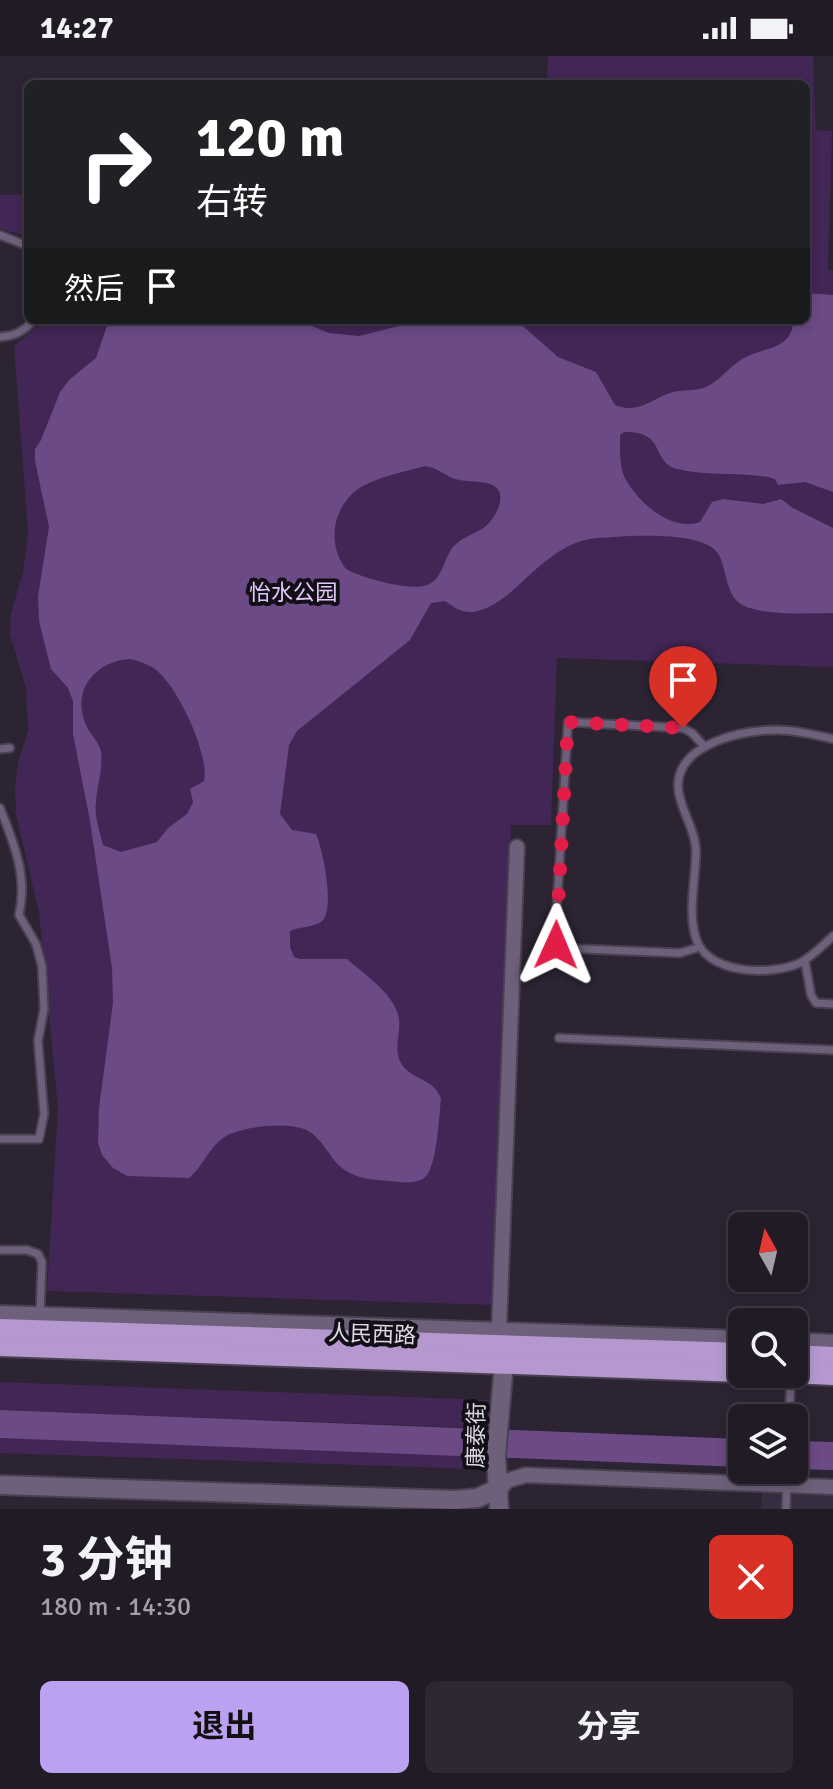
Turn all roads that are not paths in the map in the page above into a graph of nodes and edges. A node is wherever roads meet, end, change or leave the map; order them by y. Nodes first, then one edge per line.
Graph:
1 (0, 235) edge
2 (24, 244) edge
3 (30, 324) edge
4 (0, 337) edge
5 (833, 739) edge
6 (705, 747) junction
7 (10, 748) dead end
8 (0, 749) edge
9 (0, 808) edge
10 (517, 847) dead end
11 (833, 936) edge
12 (700, 947) junction
13 (805, 961) junction
14 (833, 1004) edge
15 (559, 1038) dead end
16 (833, 1050) edge
17 (0, 1139) edge
18 (0, 1250) edge
19 (0, 1313) edge
20 (40, 1314) junction
21 (0, 1329) edge
22 (499, 1329) junction
23 (728, 1337) edge
24 (808, 1341) edge
25 (833, 1342) edge
26 (0, 1346) edge
27 (728, 1353) edge
28 (808, 1356) edge
29 (833, 1357) edge
30 (504, 1363) junction
31 (728, 1371) edge
32 (808, 1374) edge
33 (833, 1375) edge
34 (728, 1477) edge
35 (808, 1482) edge
36 (787, 1484) edge
37 (0, 1485) edge
38 (500, 1487) junction
39 (833, 1487) edge
40 (283, 1502) edge
41 (499, 1509) edge
42 (786, 1509) edge

1 - 2 lane
3 - 4 lane
5 - 6 lane
6 - 12 lane
6 - 12 lane
7 - 8 lane
9 - 17 lane
10 - 22 street
11 - 13 lane
12 - 13 lane
13 - 14 lane
15 - 16 lane
18 - 20 lane
19 - 20 street
20 - 22 street
21 - 27 main road, 人民西路
22 - 23 street
24 - 25 street
26 - 30 main road, 人民西路
28 - 29 main road
30 - 31 main road, 人民西路
30 - 38 street, 康泰街
32 - 33 main road
34 - 38 street
35 - 39 street
36 - 42 lane
37 - 40 street
38 - 40 street
38 - 41 street, 康泰街

